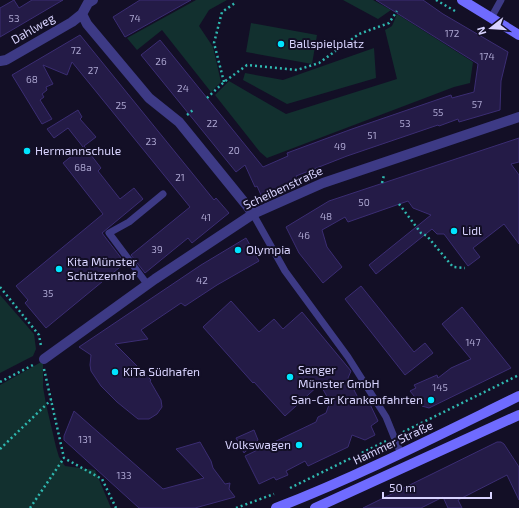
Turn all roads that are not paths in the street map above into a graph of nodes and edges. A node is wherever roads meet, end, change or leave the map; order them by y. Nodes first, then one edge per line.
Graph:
1 (462, 0) edge
2 (501, 0) edge
3 (89, 1) edge
4 (82, 14) junction
5 (491, 18) junction
6 (519, 35) edge
7 (0, 61) edge
8 (519, 118) edge
9 (162, 194) dead end
10 (253, 214) junction
11 (148, 284) junction
12 (41, 363) road end
13 (519, 396) edge
14 (519, 415) edge
15 (401, 454) junction
16 (276, 508) edge
17 (315, 508) edge

1 - 5 main road
2 - 5 lane
3 - 4 street, Dahlweg
4 - 7 street, Dahlweg
4 - 10 street
5 - 6 main road
8 - 10 street, Scheibenstraße
9 - 11 lane
10 - 11 street, Scheibenstraße
10 - 15 lane
11 - 12 street, Scheibenstraße
13 - 15 main road, Hammer Straße
14 - 17 main road
15 - 16 main road, Hammer Straße

